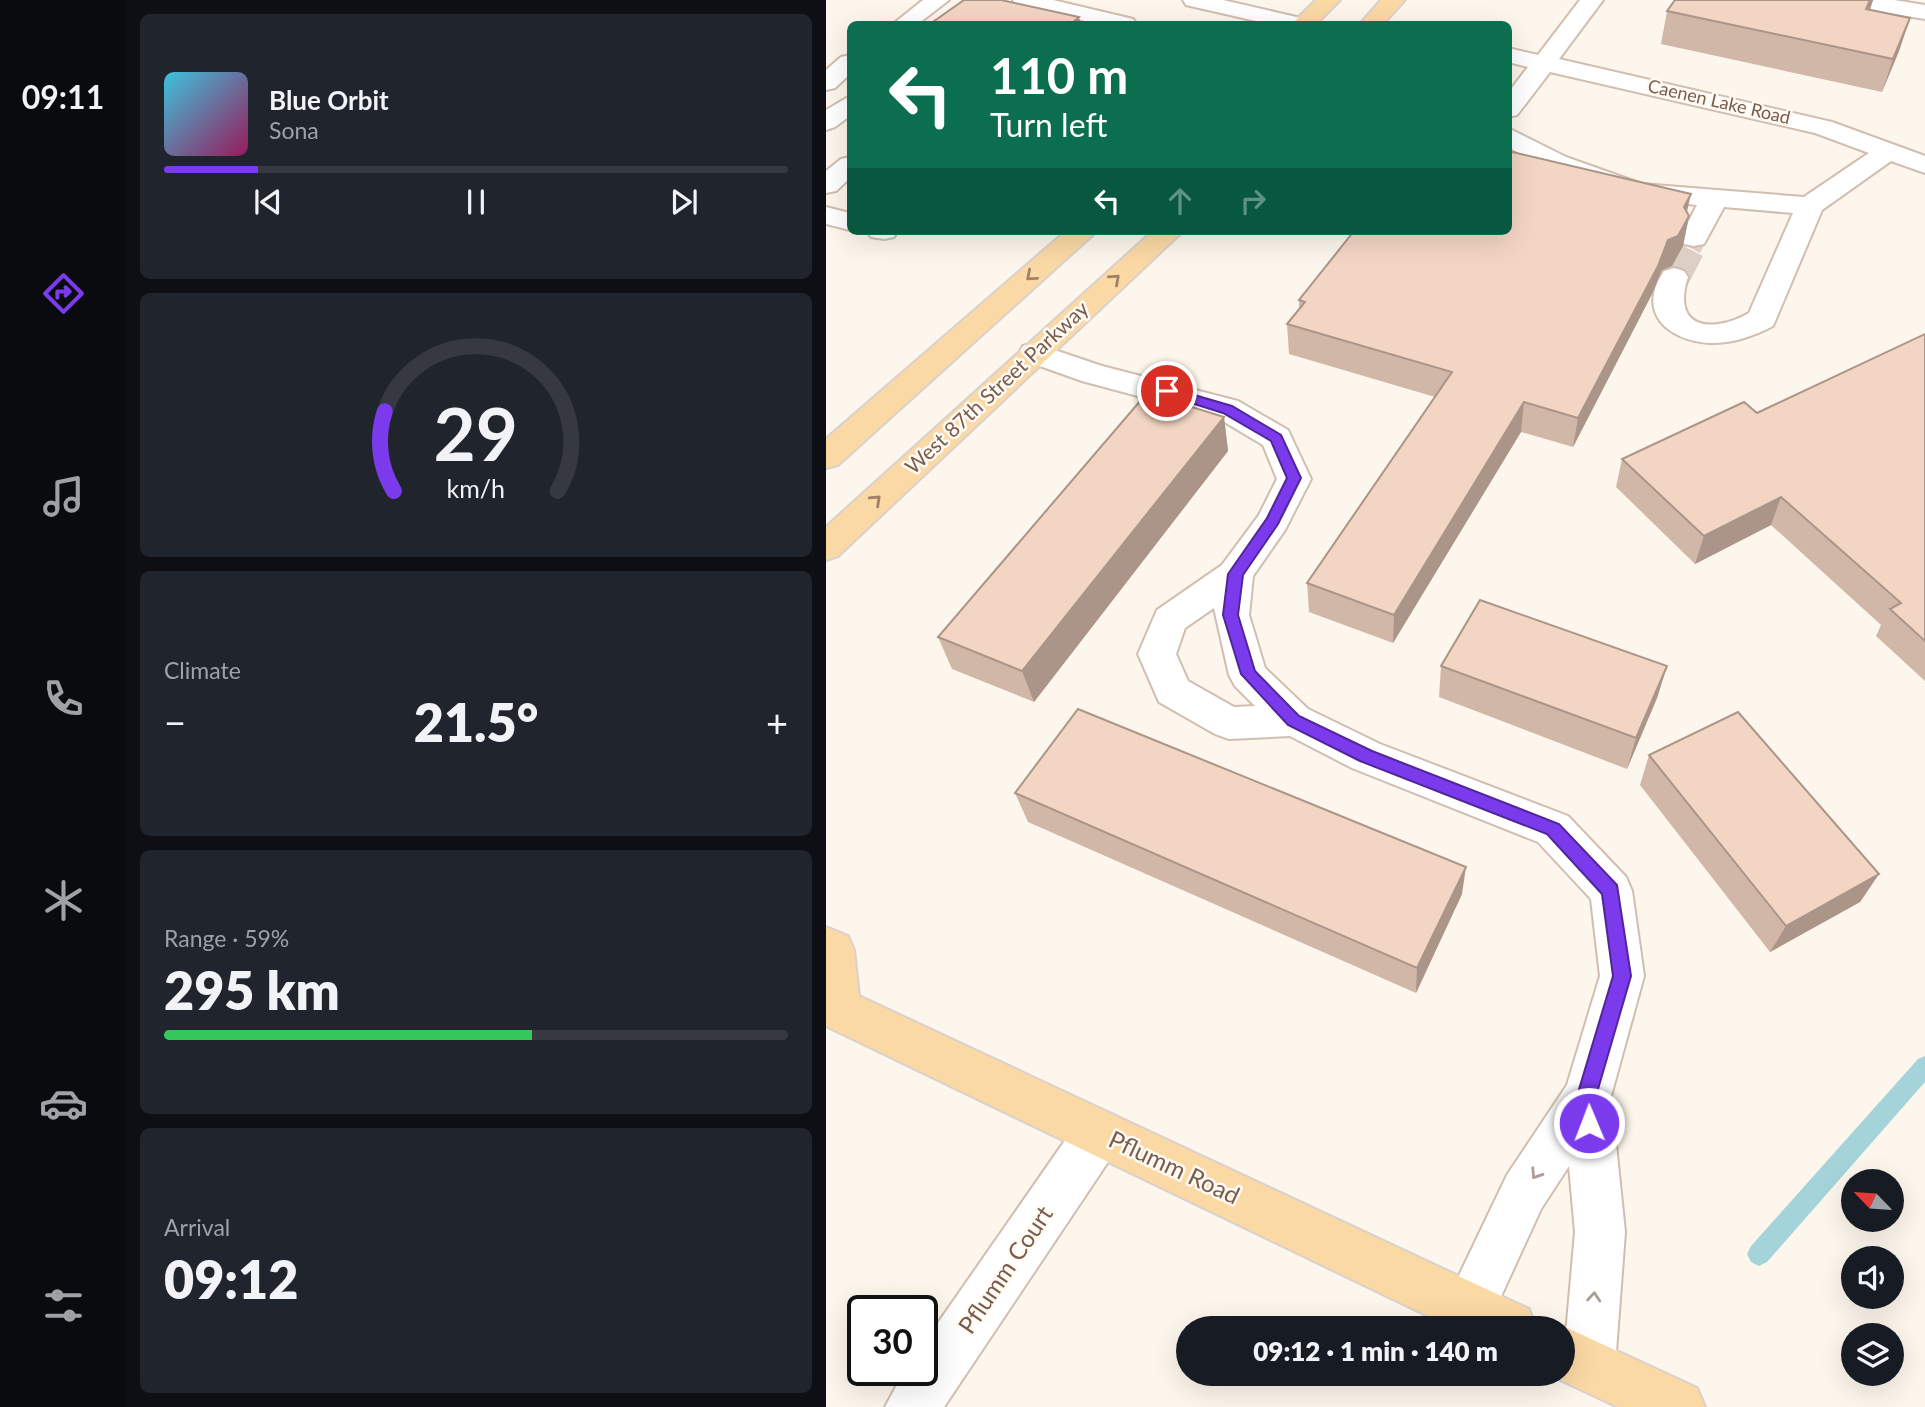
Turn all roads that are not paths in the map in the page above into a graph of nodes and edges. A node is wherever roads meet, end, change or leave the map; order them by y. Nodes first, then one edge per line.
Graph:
1 (938, 0) edge
2 (1024, 0) edge
3 (1194, 0) edge
4 (1329, 0) edge
5 (1394, 0) edge
6 (1592, 0) edge
7 (1852, 0) edge
8 (1925, 12) edge
9 (908, 21) edge
10 (1112, 21) edge
11 (1284, 21) edge
12 (1306, 21) edge
13 (1375, 21) edge
14 (1512, 56) edge
15 (1545, 63) junction
16 (847, 65) edge
17 (826, 83) edge
18 (1512, 105) edge
19 (847, 106) edge
20 (826, 122) edge
21 (1512, 138) edge
22 (1890, 150) junction
23 (1925, 164) edge
24 (847, 168) edge
25 (826, 185) edge
26 (1714, 199) junction
27 (1810, 206) junction
28 (826, 215) edge
29 (847, 221) edge
30 (1078, 235) edge
31 (1164, 235) edge
32 (1694, 238) tunnel mouth
33 (1674, 277) tunnel mouth
34 (1034, 353) junction
35 (826, 457) edge
36 (826, 547) edge
37 (1235, 574) junction
38 (1294, 720) junction
39 (826, 947) edge
40 (830, 1016) edge
41 (1587, 1096) junction
42 (1099, 1133) junction
43 (1484, 1316) edge
44 (1491, 1316) edge
45 (1575, 1359) edge
46 (912, 1407) edge
47 (1678, 1407) edge

1 - 9 street
2 - 10 street
3 - 11 street
4 - 12 main road
5 - 13 main road
6 - 15 street
7 - 8 street
14 - 15 street, Caenen Lake Road
15 - 18 street
15 - 22 street, Caenen Lake Road
16 - 17 street
19 - 20 street
21 - 26 street
22 - 23 street, Caenen Lake Road
22 - 27 street
24 - 25 street
26 - 27 street
26 - 32 street
27 - 33 street
28 - 29 street
30 -> 35 main road
34 -> 31 main road, West 87th Street Parkway
36 -> 34 main road, West 87th Street Parkway
34 - 37 street
37 - 38 street
37 - 38 street
38 - 41 street
39 - 40 main road
40 - 42 main road, Pflumm Road
41 -> 44 street
45 -> 41 street
42 - 43 main road, Pflumm Road
42 - 46 street, Pflumm Court
45 - 47 main road

